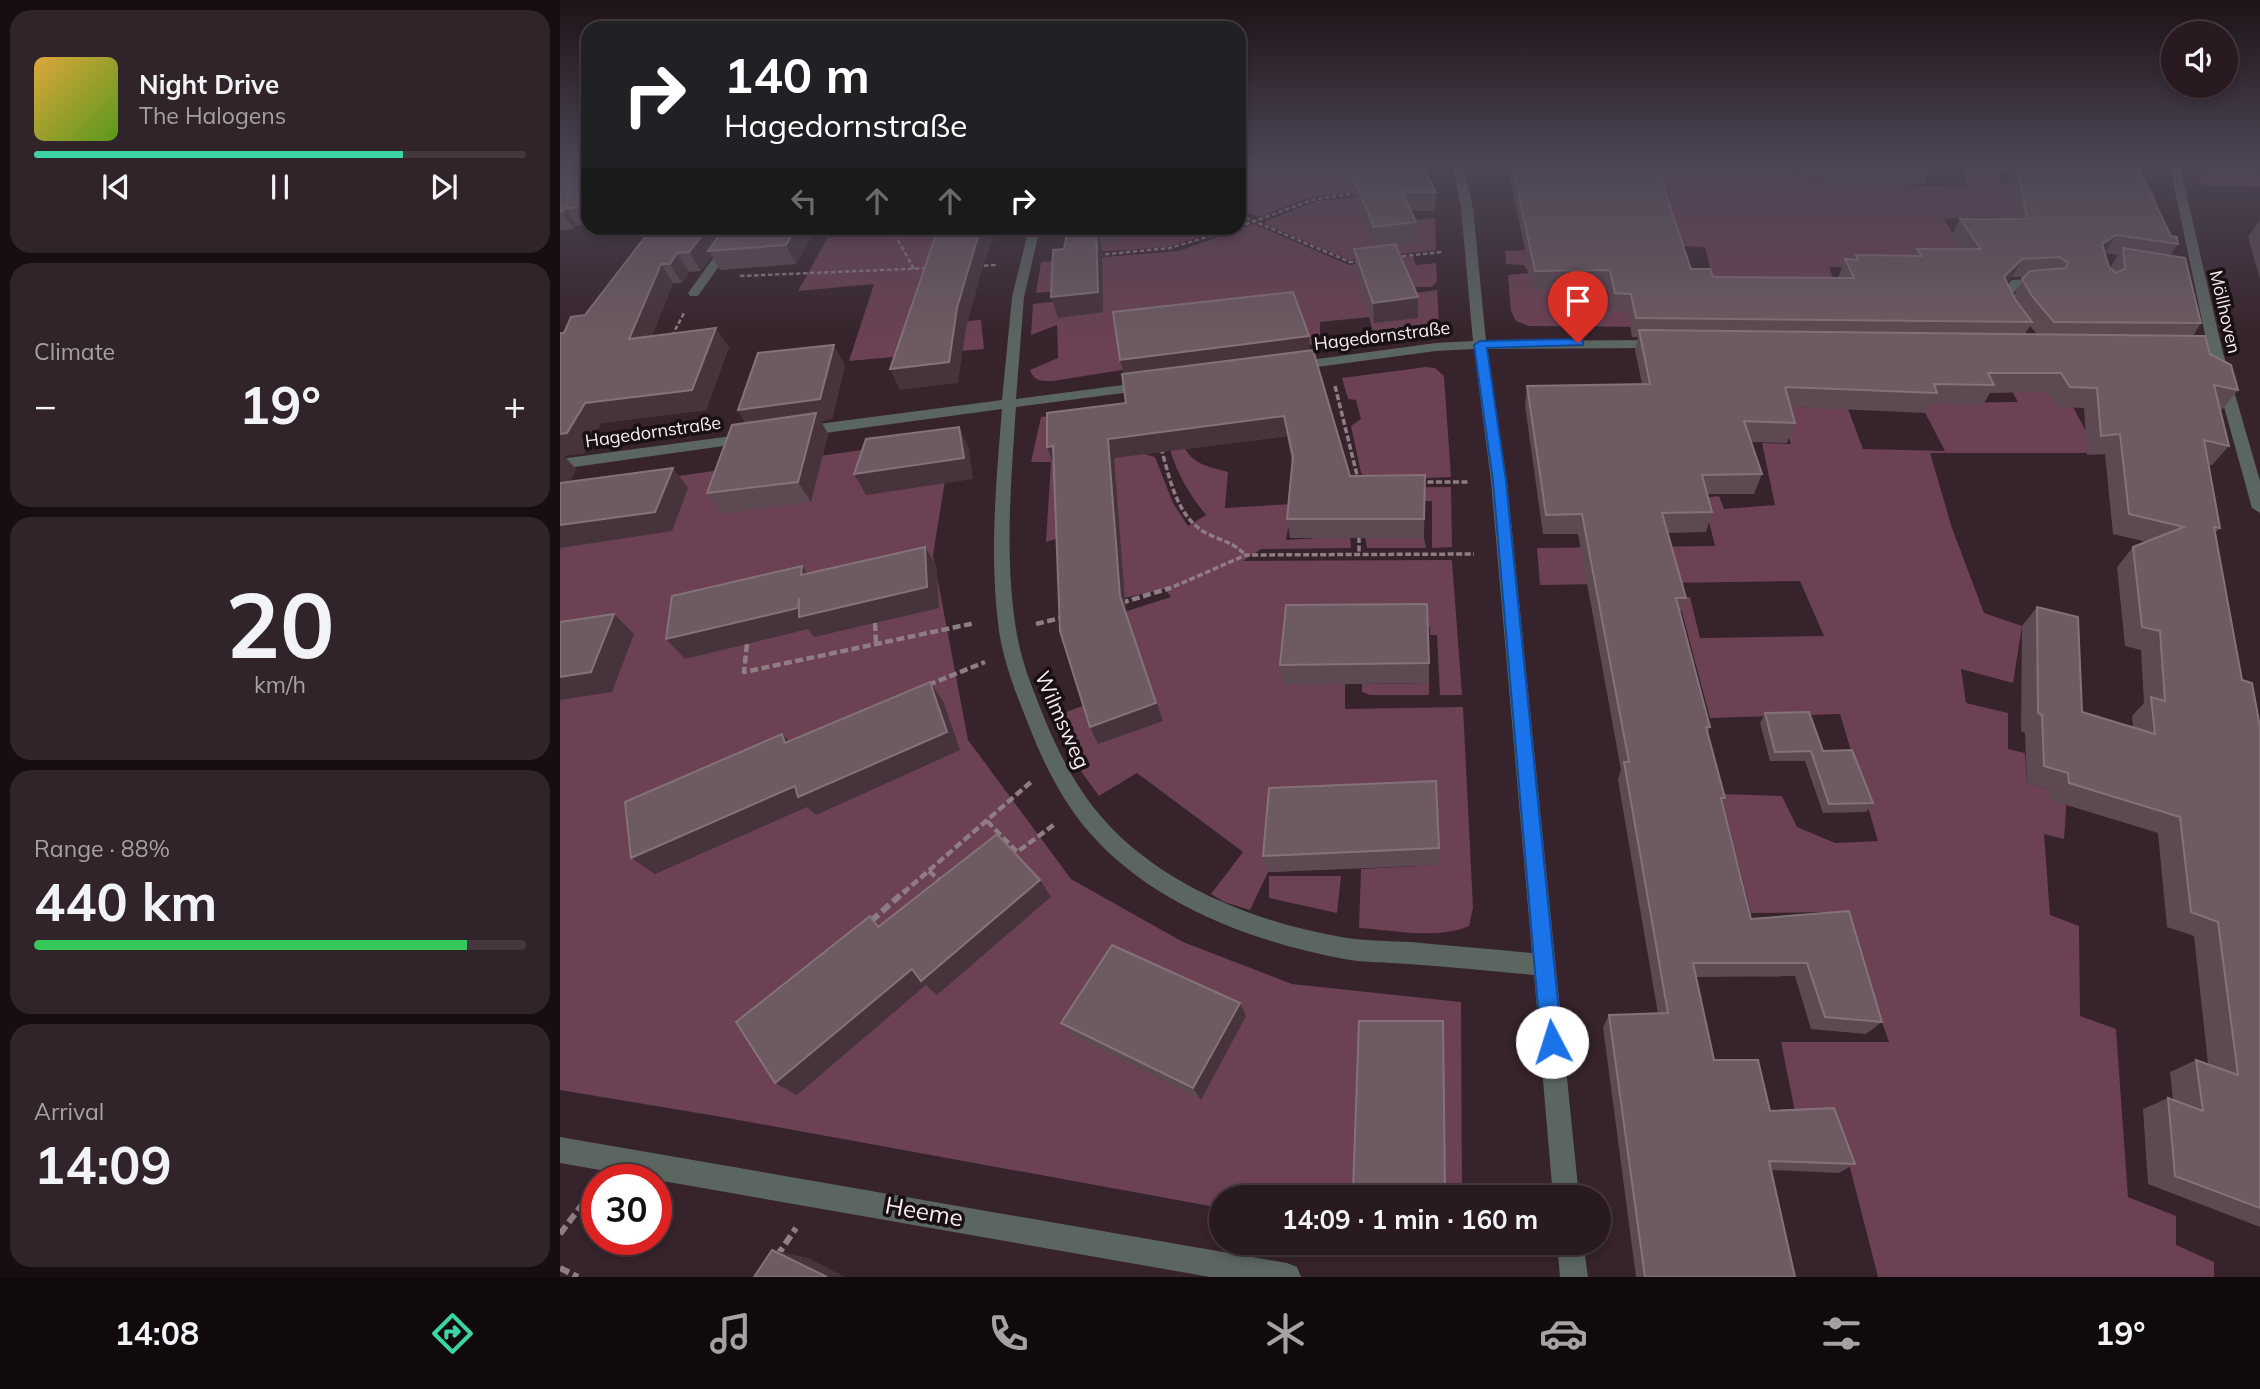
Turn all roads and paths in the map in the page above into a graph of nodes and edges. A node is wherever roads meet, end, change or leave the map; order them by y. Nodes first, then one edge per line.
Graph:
1 (1255, 222) joint
2 (1468, 222) edge
3 (2184, 222) edge
4 (1246, 225) edge
5 (735, 235) edge
6 (895, 235) edge
7 (1033, 235) edge
8 (1212, 235) edge
9 (1471, 248) junction
10 (1095, 255) edge
11 (1391, 258) edge
12 (1364, 261) edge
13 (1025, 264) junction
14 (969, 266) edge
15 (942, 267) edge
16 (914, 269) junction
17 (706, 276) junction
18 (2049, 282) edge
19 (694, 293) joint
20 (2013, 317) edge
21 (1671, 344) edge
22 (1480, 345) junction
23 (667, 346) edge
24 (1329, 361) junction
25 (1276, 368) edge
26 (1157, 384) joint
27 (1009, 402) junction
28 (792, 432) edge
29 (764, 436) edge
30 (560, 464) edge
31 (1499, 481) junction
32 (1410, 482) edge
33 (1359, 483) edge
34 (2260, 508) edge
35 (1359, 537) edge
36 (1359, 554) junction
37 (1507, 554) junction
38 (1246, 555) junction
39 (1116, 604) edge
40 (1076, 614) edge
41 (875, 623) dead end
42 (1007, 624) junction
43 (747, 644) dead end
44 (876, 644) junction
45 (1012, 651) junction
46 (916, 690) edge
47 (1053, 763) junction
48 (1081, 806) junction
49 (987, 821) junction
50 (929, 872) junction
51 (946, 887) edge
52 (870, 922) edge
53 (1545, 965) junction
54 (560, 1150) edge
55 (1565, 1185) edge
56 (818, 1194) junction
57 (581, 1207) edge
58 (560, 1234) edge
59 (1571, 1255) edge
60 (770, 1267) edge
61 (560, 1268) edge
62 (578, 1277) edge
63 (1287, 1277) edge
64 (1574, 1277) edge

1 - 4 path
1 - 12 path
2 - 9 street
3 - 34 street, Möllhoven
5 - 17 street
6 - 16 path
7 - 13 street, Wilmsweg
8 - 10 path
9 - 11 path
9 - 22 street
13 - 14 path
13 - 27 street, Wilmsweg
15 - 16 path
16 - 17 path
17 - 19 street
18 - 20 street
19 - 23 path
21 - 22 street, Hagedornstraße
22 - 24 street, Hagedornstraße
22 - 31 street
24 - 25 street, Hagedornstraße
24 - 33 path
26 - 27 street
26 - 38 path
27 - 28 street
27 - 42 street, Wilmsweg
29 - 30 street, Hagedornstraße
31 - 32 path
31 - 37 street
35 - 36 path
36 - 37 path
36 - 38 path
37 - 53 street
38 - 39 path
40 - 42 path
41 - 44 path
42 - 44 path
42 - 45 street, Wilmsweg
43 - 44 path
45 - 46 path
45 - 47 street, Wilmsweg
47 - 48 street, Wilmsweg
47 - 49 path
48 - 49 path
48 - 53 street, Wilmsweg
49 - 50 path
50 - 51 path
50 - 52 path
53 - 55 street
54 - 56 street, Heeme
56 - 60 path
56 - 63 street, Heeme
57 - 58 path
59 - 64 street
61 - 62 path

